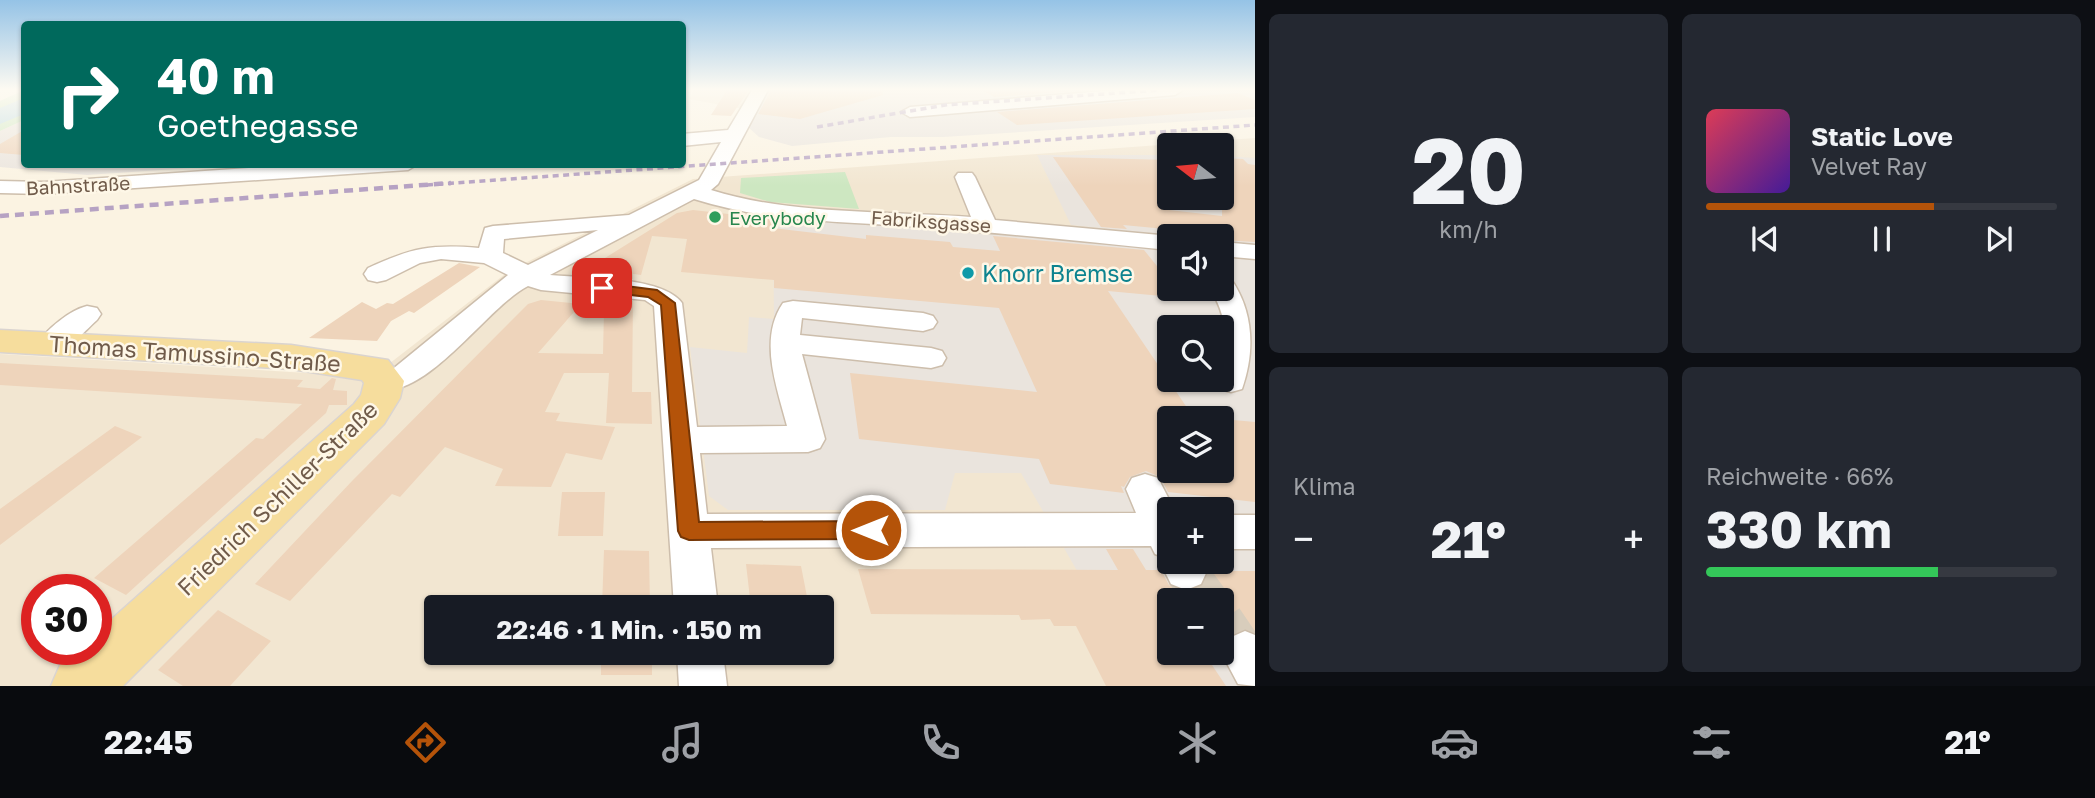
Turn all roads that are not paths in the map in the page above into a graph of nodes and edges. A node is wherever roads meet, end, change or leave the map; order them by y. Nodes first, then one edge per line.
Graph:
1 (743, 122) edge
2 (736, 135) junction
3 (686, 141) edge
4 (309, 168) edge
5 (284, 169) edge
6 (241, 170) edge
7 (210, 171) edge
8 (72, 173) dead end
9 (965, 177) dead end
10 (0, 187) edge
11 (44, 188) junction
12 (694, 192) junction
13 (639, 220) junction
14 (991, 233) junction
15 (1157, 242) edge
16 (1234, 250) edge
17 (1255, 252) edge
18 (490, 257) junction
19 (377, 274) dead end
20 (528, 277) junction
21 (1231, 301) edge
22 (87, 314) dead end
23 (923, 322) dead end
24 (0, 341) edge
25 (52, 344) junction
26 (786, 344) junction
27 (931, 358) dead end
28 (1234, 370) edge
29 (384, 382) junction
30 (681, 440) junction
31 (1145, 489) dead end
32 (1157, 513) edge
33 (689, 531) junction
34 (1234, 532) edge
35 (1255, 533) edge
36 (1157, 545) edge
37 (695, 595) edge
38 (701, 665) edge
39 (81, 686) edge
40 (703, 686) edge

1 - 2 street, Friedrich Schiller-Straße
2 - 3 street
2 - 12 street, Friedrich Schiller-Straße
4 - 5 street, Bahnstraße
5 - 6 street, Bahnstraße
6 - 7 street, Bahnstraße
7 - 11 street, Bahnstraße
8 - 11 street
9 - 14 street
10 - 11 street, Bahnstraße
12 - 13 street, Friedrich Schiller-Straße
12 - 14 street, Fabriksgasse
13 - 18 street
13 - 20 street, Friedrich Schiller-Straße
14 - 15 street, Fabriksgasse
16 - 17 street
18 - 19 street
18 - 20 street
20 - 29 street, Friedrich Schiller-Straße
20 - 30 street
21 - 28 street
22 - 25 street
23 - 26 street
24 - 25 main road, Thomas Tamussino-Straße
25 - 29 main road, Thomas Tamussino-Straße
26 - 27 street
26 - 30 street
29 - 39 main road, Friedrich Schiller-Straße
30 - 33 street
31 - 32 street
33 - 36 street
33 - 37 street
34 - 35 street
38 - 40 street

